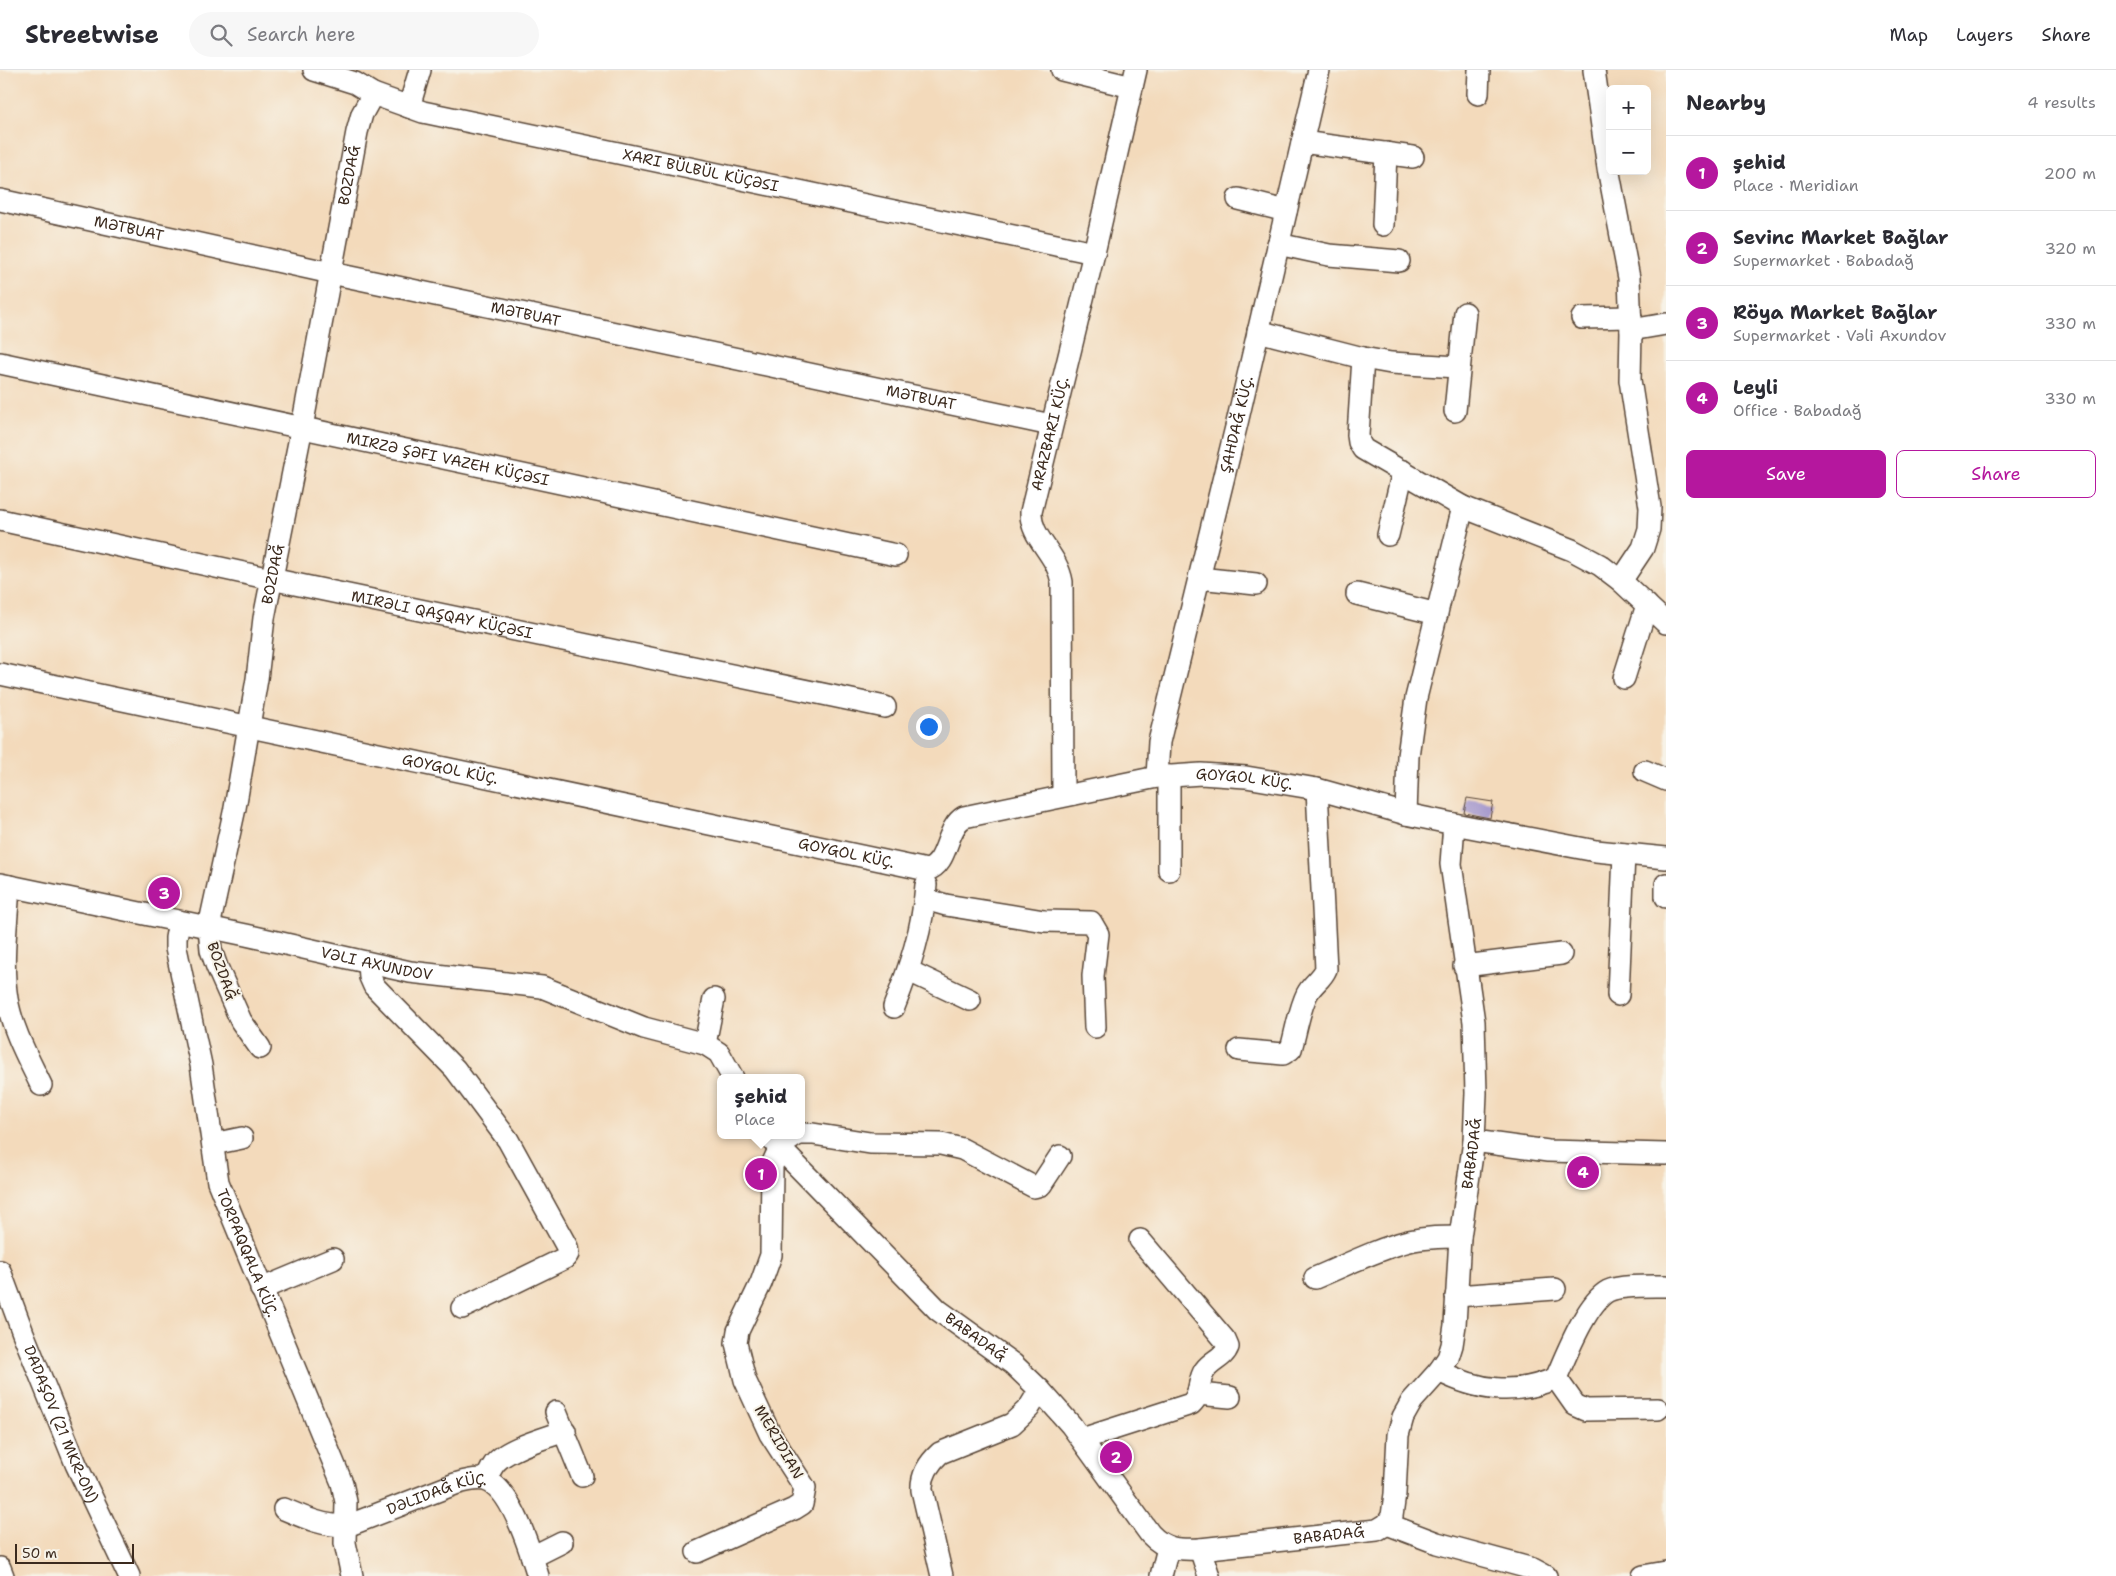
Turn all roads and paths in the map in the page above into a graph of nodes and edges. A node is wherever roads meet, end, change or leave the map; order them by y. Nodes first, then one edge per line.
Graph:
1 (314, 70) edge
2 (420, 70) edge
3 (1062, 70) edge
4 (1319, 70) edge
5 (1478, 70) edge
6 (1594, 70) edge
7 (1134, 79) edge
8 (373, 94) junction
9 (1478, 94) dead end
10 (409, 108) junction
11 (1302, 142) junction
12 (1386, 153) junction
13 (1413, 157) dead end
14 (1238, 199) dead end
15 (0, 200) edge
16 (1286, 211) junction
17 (1383, 225) dead end
18 (1278, 244) junction
19 (1094, 253) junction
20 (1399, 261) dead end
21 (331, 273) junction
22 (1465, 313) dead end
23 (1582, 318) dead end
24 (1631, 323) junction
25 (1666, 324) edge
26 (1258, 331) junction
27 (1363, 358) junction
28 (0, 363) edge
29 (1458, 367) junction
30 (1455, 411) dead end
31 (1052, 425) junction
32 (302, 427) junction
33 (1403, 471) junction
34 (1463, 507) junction
35 (0, 520) edge
36 (1388, 535) dead end
37 (896, 555) dead end
38 (1199, 578) junction
39 (271, 579) junction
40 (1621, 581) junction
41 (1256, 584) dead end
42 (1357, 594) dead end
43 (1647, 606) junction
44 (1437, 614) junction
45 (1666, 623) edge
46 (0, 674) edge
47 (1624, 678) dead end
48 (885, 707) dead end
49 (249, 727) junction
50 (1645, 771) dead end
51 (1163, 776) junction
52 (1666, 780) edge
53 (1317, 789) junction
54 (1063, 795) junction
55 (1406, 814) junction
56 (1454, 824) junction
57 (1624, 854) junction
58 (1666, 858) edge
59 (927, 870) junction
60 (1169, 870) dead end
61 (1666, 884) edge
62 (4, 885) edge
63 (1666, 897) edge
64 (925, 899) junction
65 (179, 922) junction
66 (209, 927) junction
67 (1560, 954) dead end
68 (368, 964) junction
69 (1464, 966) junction
70 (909, 971) junction
71 (1618, 995) dead end
72 (714, 999) dead end
73 (970, 1000) dead end
74 (894, 1007) dead end
75 (1095, 1027) dead end
76 (705, 1044) junction
77 (260, 1048) dead end
78 (1239, 1050) dead end
79 (731, 1074) edge
80 (41, 1085) dead end
81 (805, 1134) edge
82 (242, 1138) dead end
83 (790, 1139) edge
84 (1474, 1141) junction
85 (773, 1142) edge
86 (213, 1144) junction
87 (1666, 1154) edge
88 (1060, 1156) dead end
89 (1460, 1238) junction
90 (1140, 1240) dead end
91 (333, 1259) dead end
92 (0, 1271) edge
93 (1315, 1278) dead end
94 (1666, 1286) edge
95 (261, 1288) junction
96 (1554, 1289) dead end
97 (1456, 1296) junction
98 (462, 1308) dead end
99 (1439, 1372) junction
100 (1556, 1378) junction
101 (1040, 1390) junction
102 (1198, 1394) junction
103 (1230, 1397) dead end
104 (1658, 1409) dead end
105 (556, 1412) dead end
106 (565, 1431) junction
107 (1082, 1439) junction
108 (582, 1476) dead end
109 (486, 1480) junction
110 (284, 1509) dead end
111 (1387, 1524) junction
112 (347, 1526) junction
113 (562, 1542) dead end
114 (1168, 1548) junction
115 (1200, 1549) junction
116 (697, 1552) dead end
117 (535, 1567) edge
118 (0, 1568) edge
119 (1666, 1572) edge
120 (4, 1576) edge
121 (129, 1576) edge
122 (352, 1576) edge
123 (942, 1576) edge
124 (1161, 1576) edge
125 (1209, 1576) edge
126 (1546, 1576) edge
127 (1642, 1576) edge

1 - 8 street
2 - 10 street
3 - 7 street
4 - 11 street, ŞAHDAĞ KÜÇ.
5 - 9 street
6 - 24 street
7 - 19 street
8 - 10 street
8 - 21 street, BOZDAĞ
10 - 19 street
11 - 12 street
11 - 16 street, ŞAHDAĞ KÜÇ.
12 - 13 street
12 - 17 street
14 - 16 street
15 - 21 street, MƏTBUAT
16 - 18 street, ŞAHDAĞ KÜÇ.
18 - 20 street
18 - 26 street, ŞAHDAĞ KÜÇ.
19 - 31 street
21 - 31 street, MƏTBUAT
21 - 32 street, BOZDAĞ
22 - 29 street
23 - 24 street
24 - 25 street
24 - 40 street
26 - 27 street
26 - 38 street, ŞAHDAĞ KÜÇ.
27 - 29 street
27 - 33 street
28 - 32 street, MIRZƏ ŞƏFI VAZEH KÜÇƏSI
29 - 30 street
31 - 54 street
32 - 37 street, MIRZƏ ŞƏFI VAZEH KÜÇƏSI
32 - 39 street, BOZDAĞ
33 - 34 street
33 - 36 street
34 - 40 street
34 - 44 street
35 - 39 street, MIRƏLI QAŞQAY KÜÇƏSI
38 - 41 street
38 - 51 street, ŞAHDAĞ KÜÇ.
39 - 48 street, MIRƏLI QAŞQAY KÜÇƏSI
39 - 49 street, BOZDAĞ
40 - 43 street
42 - 44 street
43 - 45 street
43 - 47 street
44 - 55 street
46 - 49 street, GOYGOL KÜÇ.
49 - 59 street, GOYGOL KÜÇ.
49 - 66 street, BOZDAĞ
50 - 52 street
51 - 53 street, GOYGOL KÜÇ.
51 - 54 street, GOYGOL KÜÇ.
51 - 60 street, ŞAHDAĞ KÜÇ.
53 - 55 street, GOYGOL KÜÇ.
53 - 78 street
54 - 59 street, GOYGOL KÜÇ.
55 - 56 street, GOYGOL KÜÇ.
56 - 57 street, GOYGOL KÜÇ.
56 - 69 street, BABADAĞ
57 - 58 street, GOYGOL KÜÇ.
57 - 71 street
59 - 64 street
61 - 63 street
62 - 65 street, VƏLI AXUNDOV
62 - 80 street
64 - 70 street
64 - 75 street
65 - 66 street, VƏLI AXUNDOV
65 - 86 street, TORPAQQALA KÜÇ.
66 - 68 street, VƏLI AXUNDOV
66 - 77 street, BOZDAĞ
67 - 69 street
68 - 76 street, VƏLI AXUNDOV
68 - 98 street
69 - 84 street, BABADAĞ
70 - 73 street
70 - 74 street
72 - 76 street
76 - 79 street, VƏLI AXUNDOV
81 - 88 street
82 - 86 street
83 - 85 street
84 - 87 street
84 - 89 street, BABADAĞ
85 - 101 street, BABADAĞ
85 - 116 street, MERIDIAN
86 - 95 street, TORPAQQALA KÜÇ.
89 - 93 street
89 - 97 street, BABADAĞ
90 - 102 street
91 - 95 street
92 - 121 street, DADAŞOV (21 MKR-ON)
94 - 100 street
95 - 112 street, TORPAQQALA KÜÇ.
96 - 97 street
97 - 99 street, BABADAĞ
99 - 100 street
99 - 111 street, BABADAĞ
100 - 104 street
101 - 107 street, BABADAĞ
101 - 123 street
102 - 103 street
102 - 107 street
105 - 106 street
106 - 108 street
106 - 109 street
107 - 114 street, BABADAĞ
109 - 112 street, DƏLIDAĞ KÜÇ.
109 - 117 street, DƏLIDAĞ KÜÇ.
110 - 112 street, DƏLIDAĞ KÜÇ.
111 - 115 street, BABADAĞ
111 - 126 street
112 - 122 street, TORPAQQALA KÜÇ.
113 - 117 street
114 - 115 street, BABADAĞ
114 - 124 street
115 - 125 street
118 - 120 street
119 - 127 street

